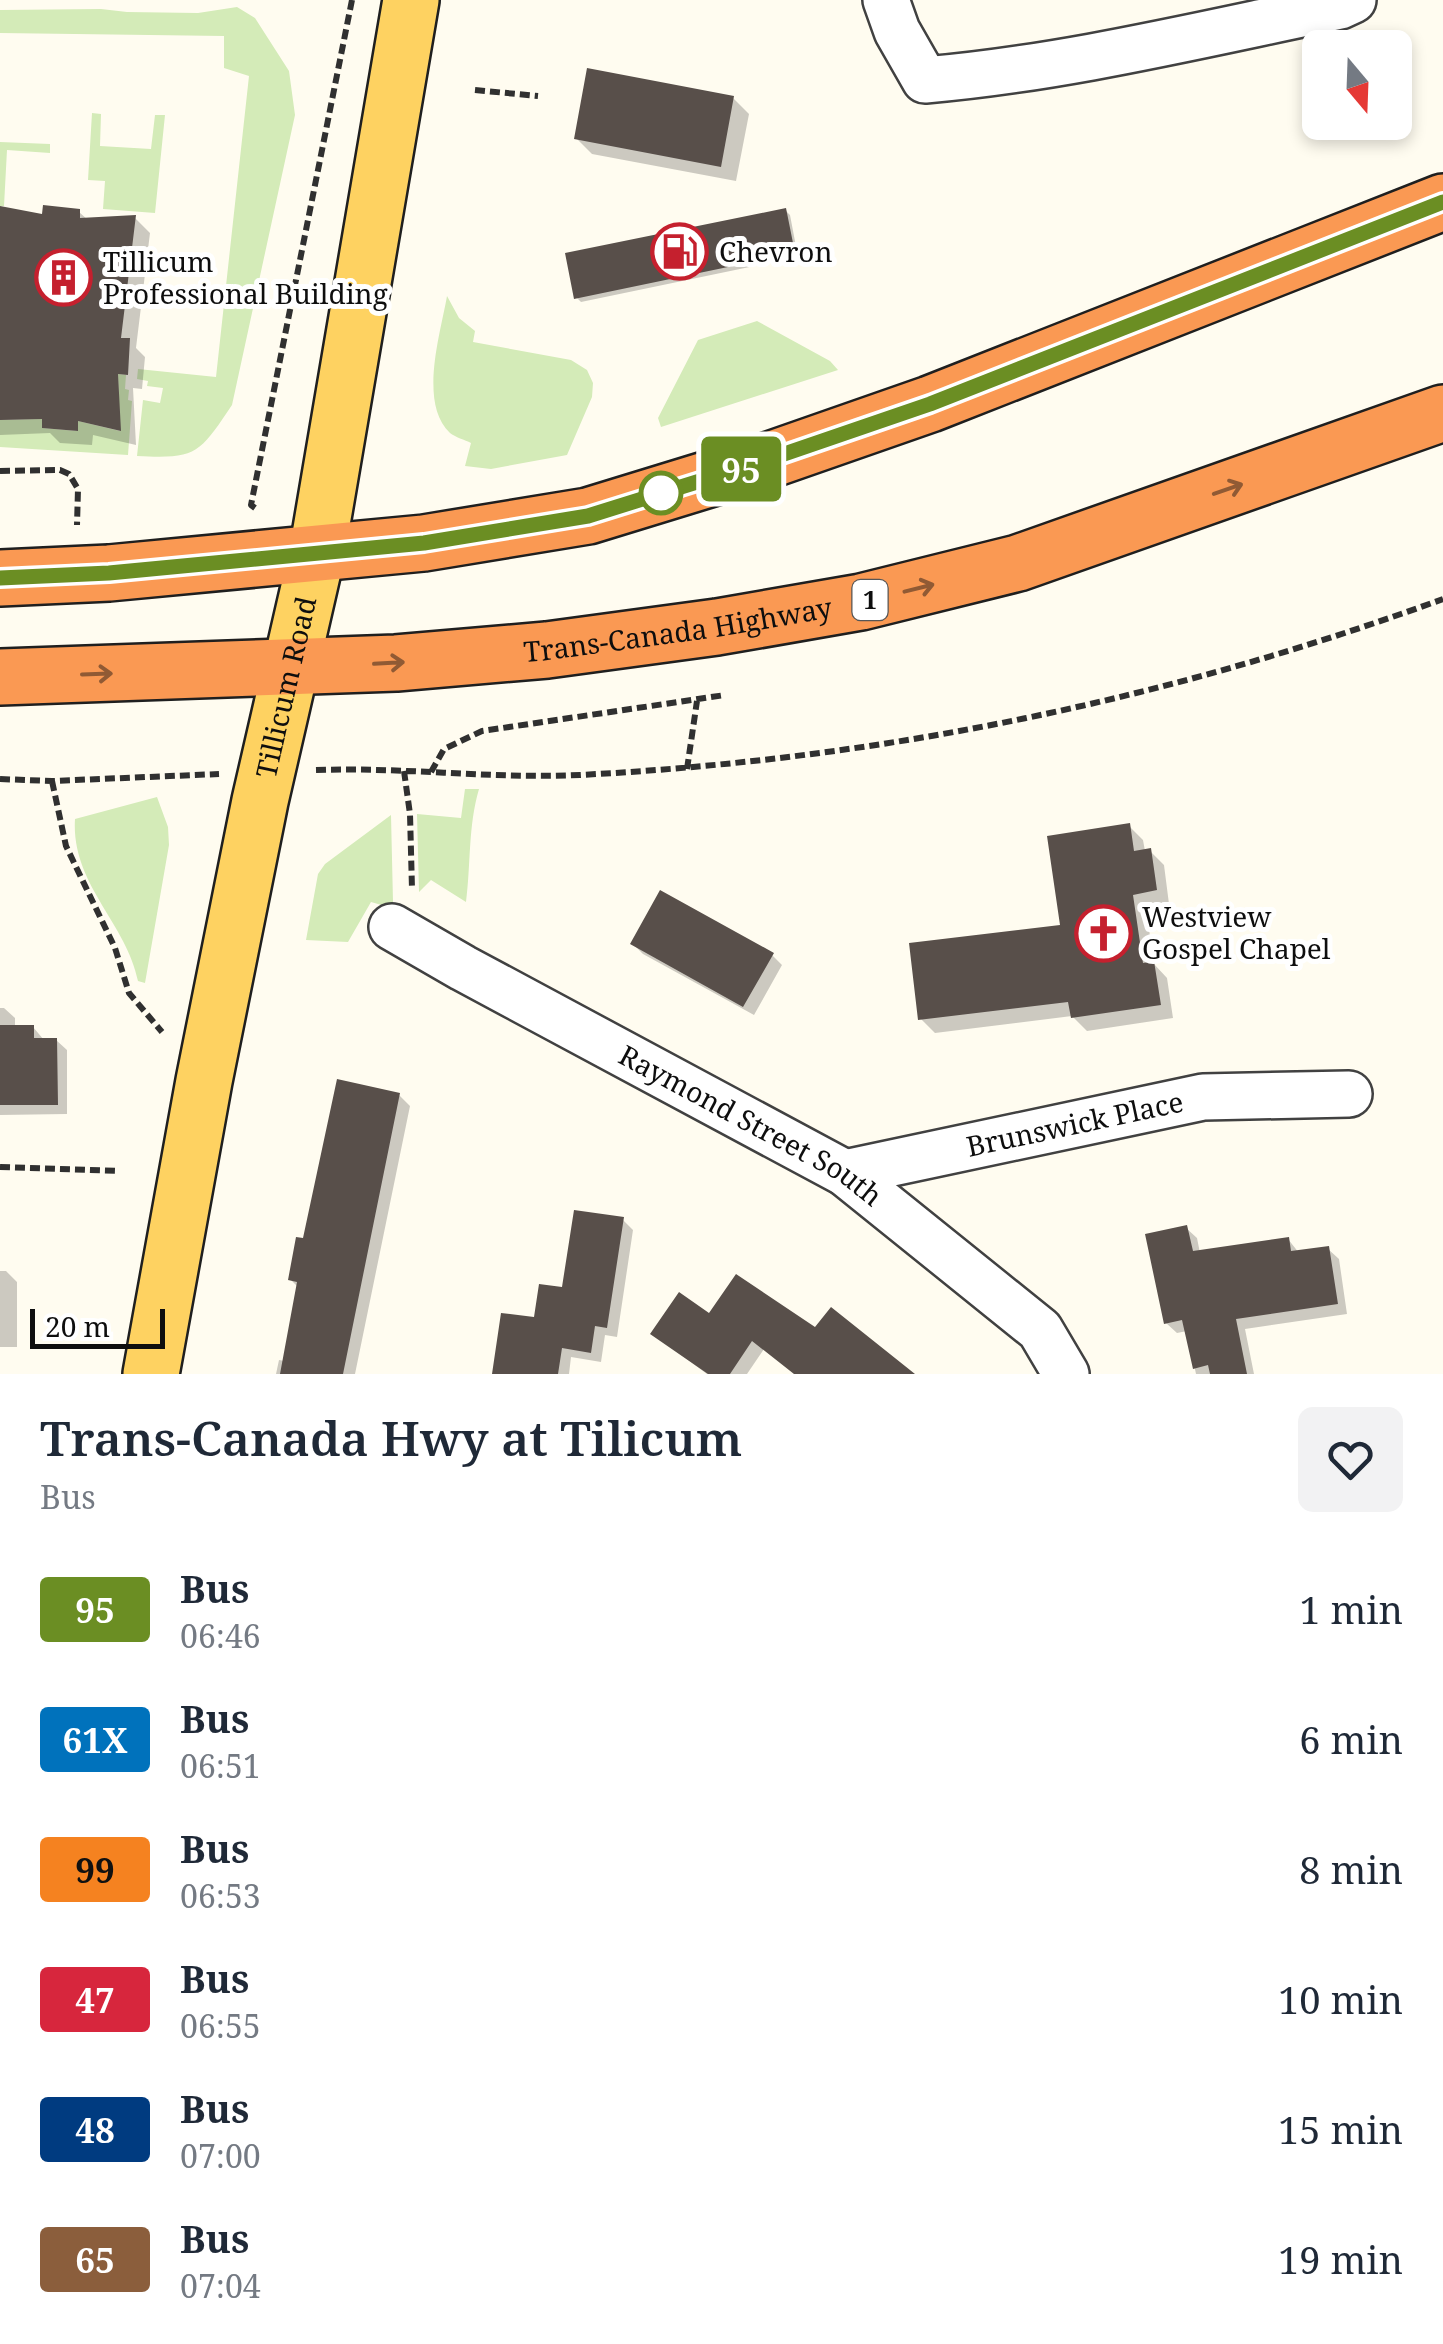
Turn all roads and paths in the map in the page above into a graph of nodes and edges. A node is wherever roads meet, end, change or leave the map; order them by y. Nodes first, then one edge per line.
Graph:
1 (352, 0) edge
2 (411, 0) edge
3 (886, 0) edge
4 (1353, 0) edge
5 (474, 90) dead end
6 (538, 96) dead end
7 (1443, 202) edge
8 (1434, 417) edge
9 (0, 471) edge
10 (250, 504) dead end
11 (77, 526) dead end
12 (317, 553) junction
13 (0, 578) edge
14 (1443, 598) edge
15 (292, 666) junction
16 (0, 677) edge
17 (725, 695) dead end
18 (697, 700) junction
19 (371, 768) dead end
20 (686, 769) junction
21 (404, 771) junction
22 (431, 773) junction
23 (150, 777) dead end
24 (0, 779) edge
25 (52, 780) junction
26 (392, 927) joint
27 (128, 993) dead end
28 (1328, 1096) dead end
29 (0, 1167) edge
30 (119, 1171) dead end
31 (846, 1173) junction
32 (151, 1374) edge
33 (1066, 1374) edge

1 - 10 path
2 - 12 main road, Tillicum Road
3 - 4 street
5 - 6 path
7 - 12 highway
15 -> 8 highway, Trans-Canada Highway / 1
9 - 11 path
12 - 13 highway
12 - 15 main road, Tillicum Road
14 - 20 path
16 -> 15 highway, Trans-Canada Highway / 1
15 - 32 main road, Tillicum Road
17 - 18 path
18 - 20 path
18 - 22 path
19 - 21 path
20 - 22 path
21 - 22 path
21 - 26 path
23 - 25 path
24 - 25 path
25 - 27 path
26 - 31 street, Raymond Street South
28 - 31 street, Brunswick Place
29 - 30 path
31 - 33 street, Raymond Street South

